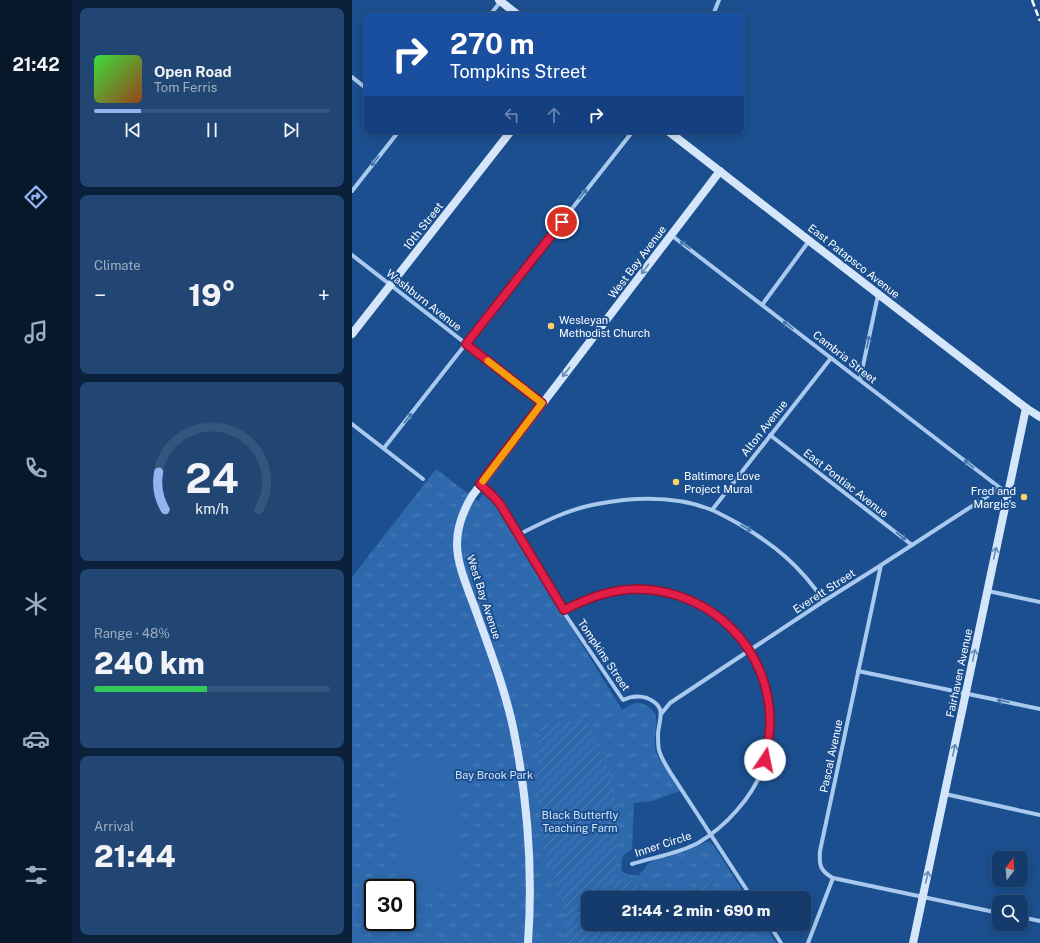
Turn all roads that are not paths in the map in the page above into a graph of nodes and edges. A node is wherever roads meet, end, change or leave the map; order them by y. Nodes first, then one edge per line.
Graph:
1 (719, 0) edge
2 (500, 1) edge
3 (492, 12) edge
4 (514, 12) edge
5 (715, 12) edge
6 (352, 77) edge
7 (364, 87) edge
8 (397, 134) edge
9 (509, 134) edge
10 (631, 134) edge
11 (673, 134) edge
12 (720, 171) junction
13 (352, 191) edge
14 (671, 235) junction
15 (810, 240) junction
16 (352, 255) edge
17 (390, 285) junction
18 (878, 293) junction
19 (762, 305) junction
20 (352, 334) edge
21 (466, 344) junction
22 (831, 358) junction
23 (860, 380) junction
24 (542, 403) junction
25 (1026, 408) junction
26 (1040, 417) edge
27 (1040, 422) edge
28 (352, 424) edge
29 (770, 435) junction
30 (384, 448) junction
31 (423, 479) dead end
32 (480, 484) junction
33 (1000, 488) junction
34 (1008, 494) junction
35 (712, 510) junction
36 (518, 535) junction
37 (912, 545) junction
38 (881, 565) junction
39 (987, 591) junction
40 (824, 601) junction
41 (1040, 602) edge
42 (564, 610) junction
43 (749, 650) junction
44 (858, 671) junction
45 (966, 693) junction
46 (1040, 709) edge
47 (662, 714) junction
48 (944, 794) junction
49 (1040, 815) edge
50 (711, 834) junction
51 (632, 864) dead end
52 (833, 878) junction
53 (748, 891) edge
54 (923, 897) junction
55 (992, 912) edge
56 (1028, 919) edge
57 (1040, 922) edge
58 (773, 931) edge
59 (528, 943) edge
60 (781, 943) edge
61 (808, 943) edge
62 (913, 943) edge

1 - 5 street
2 - 3 street
2 - 4 street
6 - 7 street
8 -> 13 street
9 - 17 street, 10th Street
21 -> 10 street
11 - 12 street, East Patapsco Avenue
12 - 14 street, West Bay Avenue
12 - 15 street, East Patapsco Avenue
19 -> 14 street, Cambria Street
14 -> 24 street, West Bay Avenue
15 - 18 street, East Patapsco Avenue
15 - 19 street
16 - 17 street, Washburn Avenue
17 - 20 street, 10th Street
17 - 21 street, Washburn Avenue
23 -> 18 street
18 - 25 street, East Patapsco Avenue
22 -> 19 street, Cambria Street
21 - 24 street, Washburn Avenue
30 -> 21 street
22 - 23 street, Cambria Street
22 - 29 street, Alton Avenue
33 -> 23 street, Cambria Street
24 - 32 street, West Bay Avenue
25 - 26 street, East Patapsco Avenue
25 - 27 street, East Patapsco Avenue
25 - 34 street, Fairhaven Avenue
28 - 30 street
29 - 35 street, Alton Avenue
29 -> 37 street, East Pontiac Avenue
30 - 31 street
32 - 36 street, Tompkins Street
32 - 59 street, West Bay Avenue
33 - 34 street, Cambria Street
33 - 37 street, Everett Street
39 -> 34 street, Fairhaven Avenue
35 - 36 street
35 -> 40 street
36 - 42 street, Tompkins Street
37 - 38 street, Everett Street
38 - 40 street, Everett Street
38 - 44 street, Pascal Avenue
39 - 41 street
45 -> 39 street, Fairhaven Avenue
40 - 43 street, Everett Street
42 - 43 street, Inner Circle
42 - 47 street, Tompkins Street
43 - 47 street, Everett Street
43 - 50 street, Inner Circle
44 - 45 street
44 - 52 street, Pascal Avenue
46 -> 45 street
48 -> 45 street, Fairhaven Avenue
47 - 50 street
48 - 49 street
54 -> 48 street, Fairhaven Avenue
50 - 51 street, Inner Circle
50 - 53 street
52 - 54 street
52 - 61 street
54 - 55 street
54 - 62 street, Fairhaven Avenue
56 - 57 street
58 - 60 street

